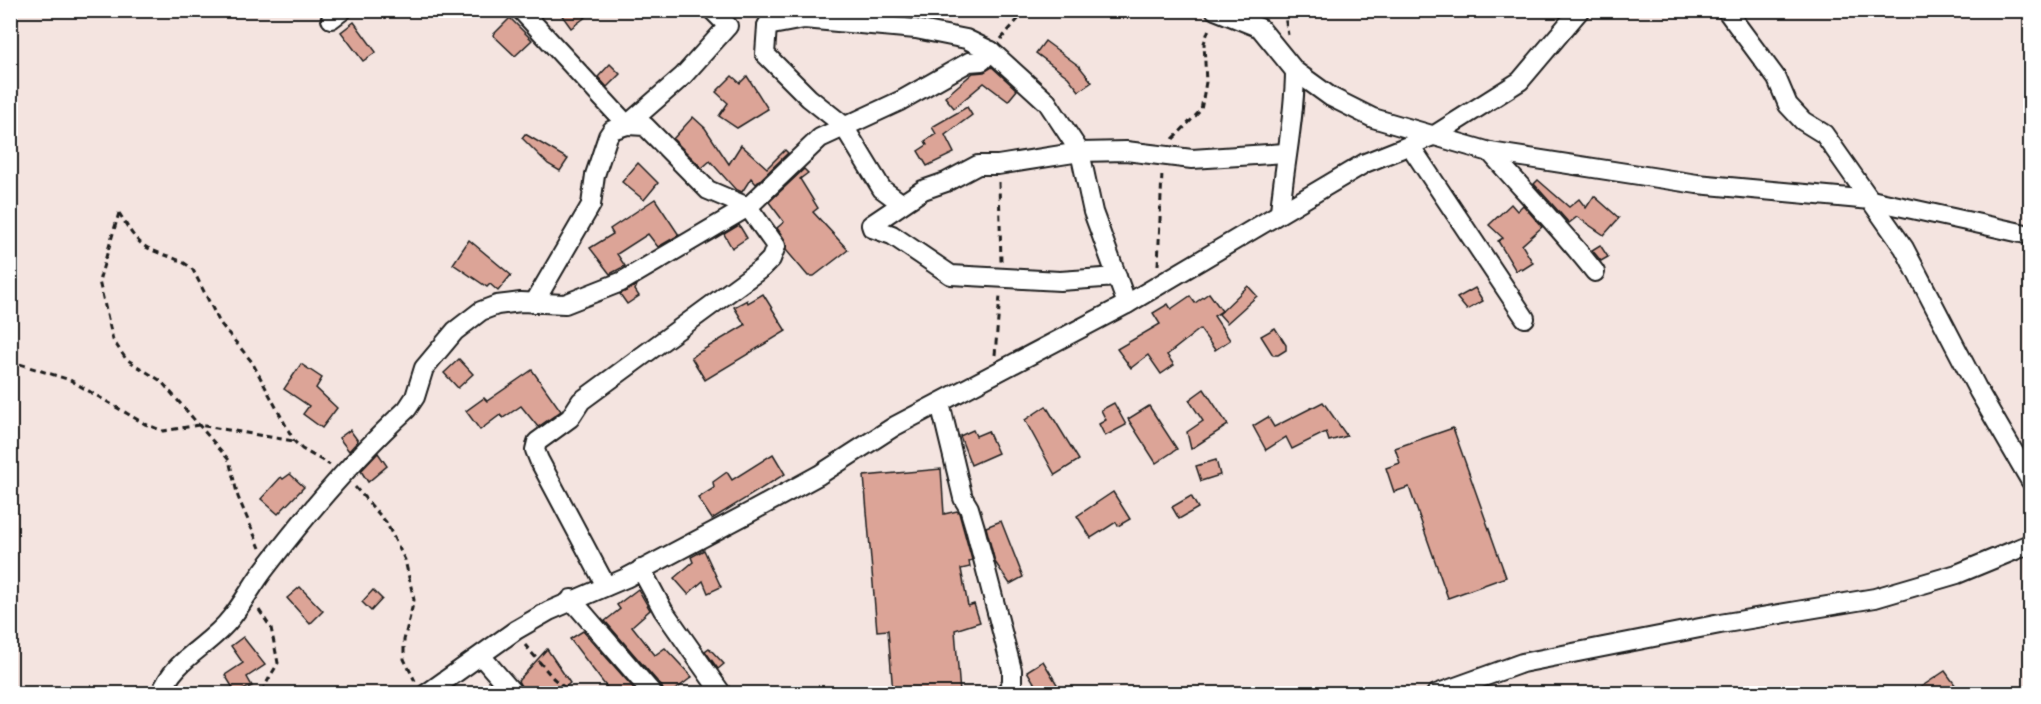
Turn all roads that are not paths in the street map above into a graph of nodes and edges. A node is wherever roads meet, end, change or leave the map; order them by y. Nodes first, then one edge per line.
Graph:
1 (521, 10) edge
2 (712, 10) edge
3 (1215, 10) edge
4 (1580, 10) edge
5 (1726, 10) edge
6 (771, 18) edge
7 (991, 51) junction
8 (1295, 70) junction
9 (627, 125) junction
10 (843, 125) junction
11 (1433, 136) junction
12 (1411, 147) junction
13 (1080, 152) junction
14 (1490, 152) junction
15 (1285, 153) junction
16 (1871, 200) junction
17 (901, 203) junction
18 (748, 207) junction
19 (1280, 212) junction
20 (2031, 235) edge
21 (1595, 272) dead end
22 (1117, 277) junction
23 (534, 303) junction
24 (1127, 304) junction
25 (1525, 318) dead end
26 (940, 403) junction
27 (2031, 480) edge
28 (2031, 544) edge
29 (641, 569) junction
30 (606, 586) junction
31 (571, 599) junction
32 (482, 657) junction
33 (429, 690) edge
34 (161, 693) edge
35 (514, 693) edge
36 (653, 693) edge
37 (722, 693) edge
38 (1005, 693) edge
39 (1436, 693) edge

1 - 9 street
2 - 9 street
3 - 8 street
4 - 11 street
5 - 16 street
6 - 7 street
6 - 10 street
7 - 10 street
7 - 13 street
8 - 11 street
8 - 15 street
9 - 18 street
9 - 23 street
10 - 17 street
10 - 18 street
11 - 12 street
11 - 14 street
12 - 19 street
12 - 25 street
13 - 15 street
13 - 17 street
13 - 22 street
14 - 16 street
14 - 21 street
15 - 19 street
16 - 20 street
16 - 27 street
17 - 22 street
18 - 23 street
18 - 30 street
19 - 24 street
22 - 24 street
23 - 34 street
24 - 26 street
26 - 29 street
26 - 38 street
28 - 39 street
29 - 30 street
29 - 37 street
30 - 31 street
31 - 32 street
31 - 36 street
32 - 33 street
32 - 35 street

